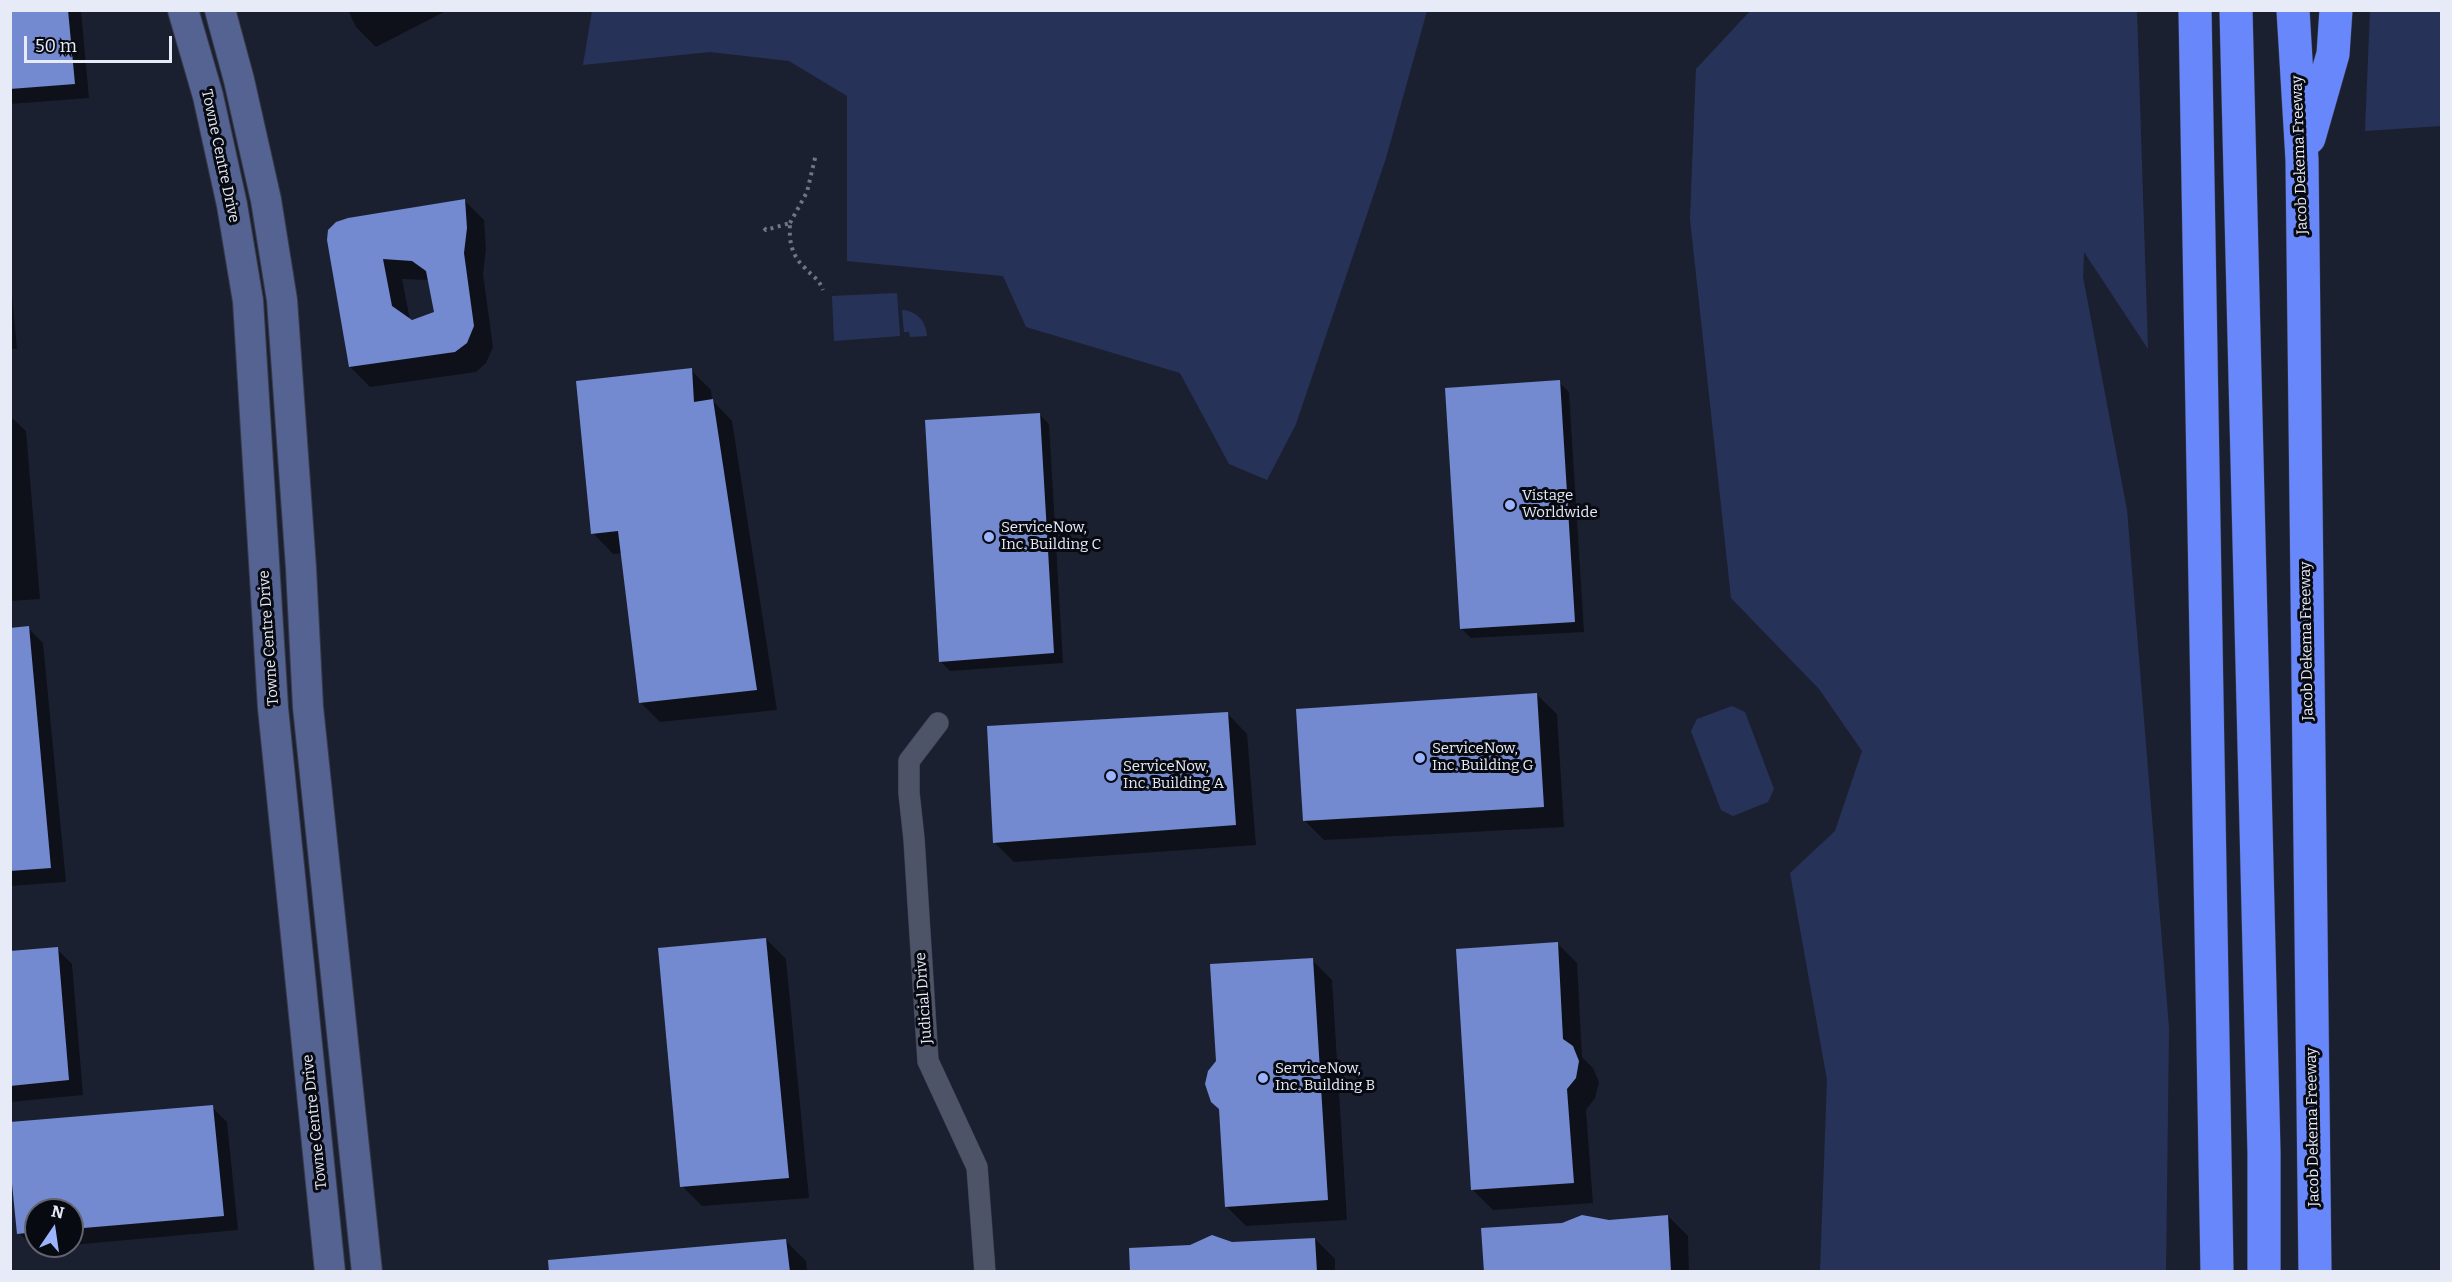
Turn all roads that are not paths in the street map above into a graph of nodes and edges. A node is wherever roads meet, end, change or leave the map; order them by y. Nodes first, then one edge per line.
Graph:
1 (183, 10) edge
2 (220, 10) edge
3 (2195, 10) edge
4 (2236, 10) edge
5 (2253, 10) edge
6 (2293, 10) edge
7 (2336, 10) edge
8 (2302, 160) junction
9 (938, 723) dead end
10 (330, 1272) edge
11 (367, 1272) edge
12 (985, 1272) edge
13 (2217, 1272) edge
14 (2264, 1272) edge
15 (2277, 1272) edge
16 (2315, 1272) edge

1 - 10 street, Towne Centre Drive
2 - 11 street
3 - 13 highway
4 - 14 highway
5 - 15 highway
6 - 8 highway, Jacob Dekema Freeway
7 - 8 highway
8 - 16 highway, Jacob Dekema Freeway
9 - 12 street, Judicial Drive

